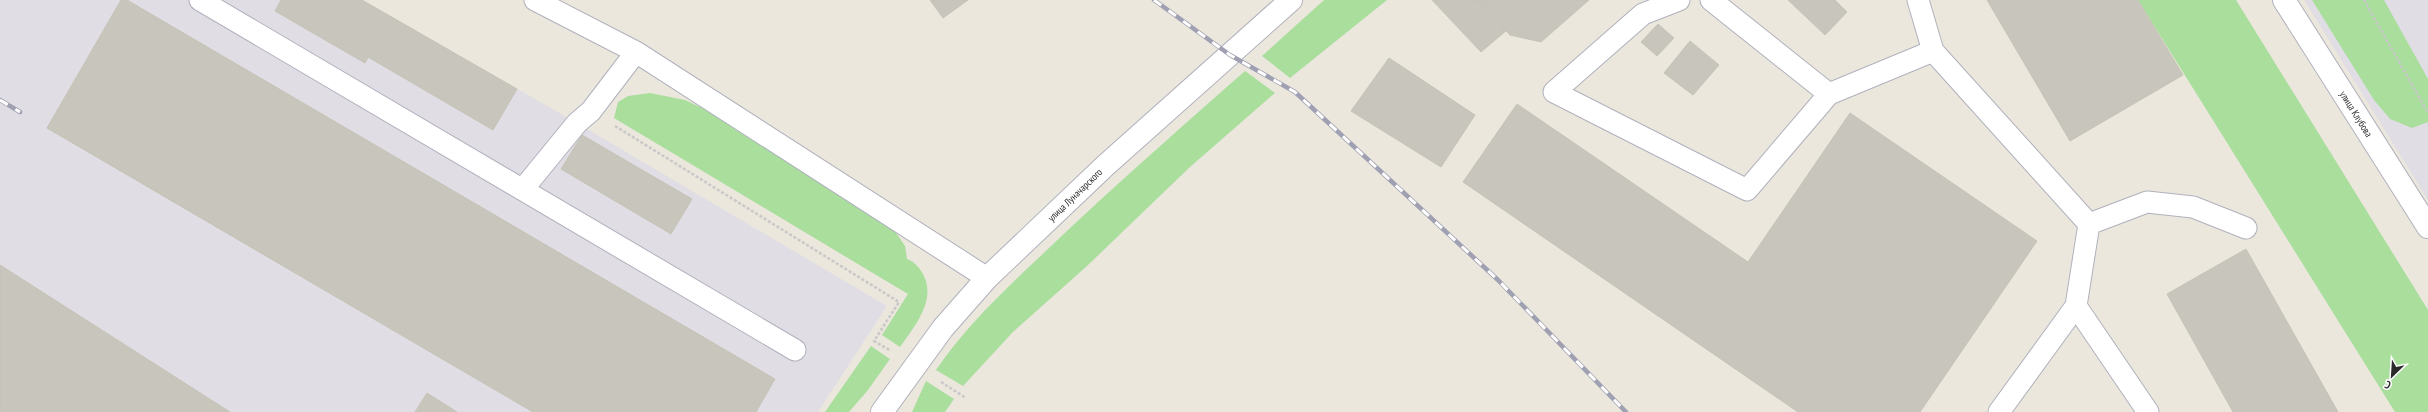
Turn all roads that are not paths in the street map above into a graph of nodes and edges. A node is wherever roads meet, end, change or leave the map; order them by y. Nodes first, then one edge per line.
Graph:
1 (200, 0) edge
2 (535, 0) edge
3 (1291, 0) edge
4 (1679, 0) edge
5 (1711, 0) edge
6 (1918, 0) edge
7 (2284, 0) edge
8 (1933, 51) junction
9 (636, 52) junction
10 (1828, 94) junction
11 (523, 189) junction
12 (2425, 216) edge
13 (2089, 224) junction
14 (2246, 228) dead end
15 (988, 278) junction
16 (2076, 306) junction
17 (795, 350) dead end
18 (882, 412) edge
19 (1999, 412) edge
20 (2148, 412) edge

1 - 11 lane
2 - 9 lane
3 - 15 street, улица Луначарского
4 - 10 lane
5 - 10 lane
6 - 8 lane
7 - 12 street, улица Клубова
8 - 10 lane
8 - 13 lane
9 - 11 lane
9 - 15 lane
11 - 17 lane
13 - 14 lane
13 - 16 lane
15 - 18 street, улица Луначарского
16 - 19 lane
16 - 20 lane

